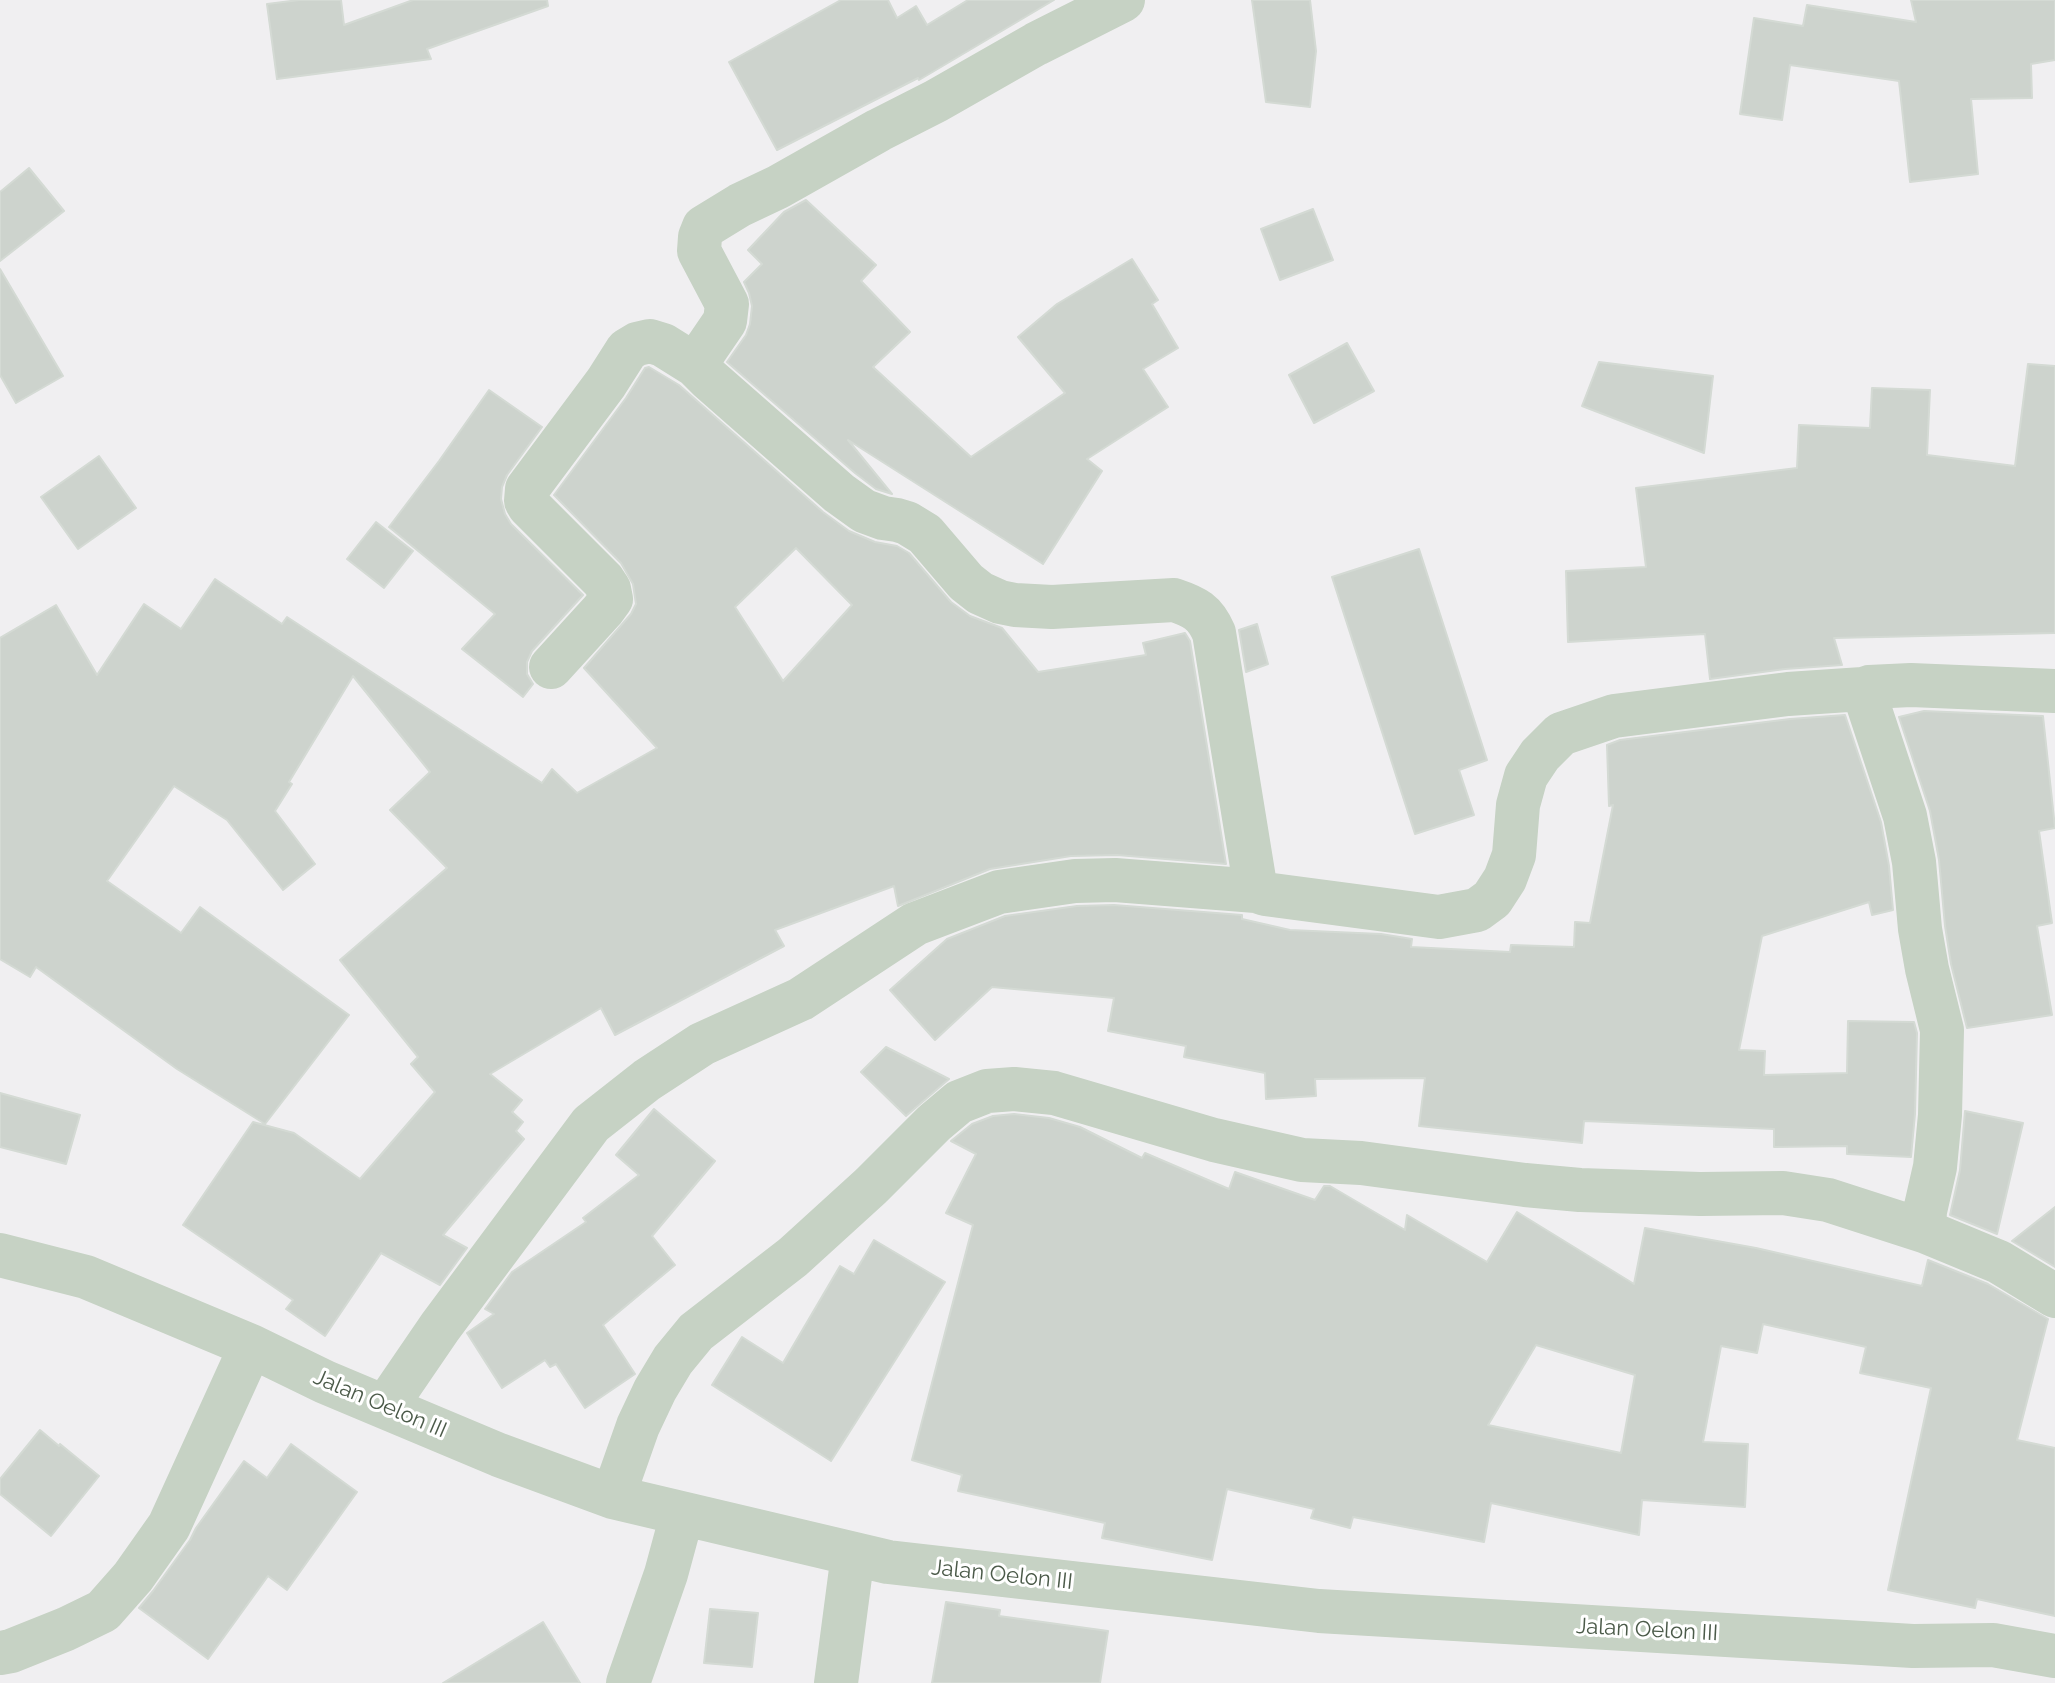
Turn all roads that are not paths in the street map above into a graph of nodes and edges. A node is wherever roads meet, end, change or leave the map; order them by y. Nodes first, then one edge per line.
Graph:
1 (1112, 5) edge
2 (695, 365) junction
3 (551, 667) dead end
4 (1863, 689) junction
5 (2055, 691) edge
6 (1256, 891) junction
7 (1924, 1231) junction
8 (0, 1255) edge
9 (2055, 1296) edge
10 (251, 1346) junction
11 (386, 1406) junction
12 (613, 1497) junction
13 (682, 1515) junction
14 (853, 1554) junction
15 (0, 1653) edge
16 (2055, 1656) edge
17 (628, 1683) edge
18 (836, 1683) edge

1 - 2 street
2 - 3 street
2 - 6 street
4 - 5 street
4 - 6 street
4 - 7 street
6 - 11 street
7 - 9 street
7 - 12 street
8 - 10 street, Jalan Oelon III
10 - 11 street, Jalan Oelon III
10 - 15 street
11 - 12 street, Jalan Oelon III
12 - 13 street, Jalan Oelon III
13 - 14 street, Jalan Oelon III
13 - 17 street
14 - 16 street, Jalan Oelon III
14 - 18 street

